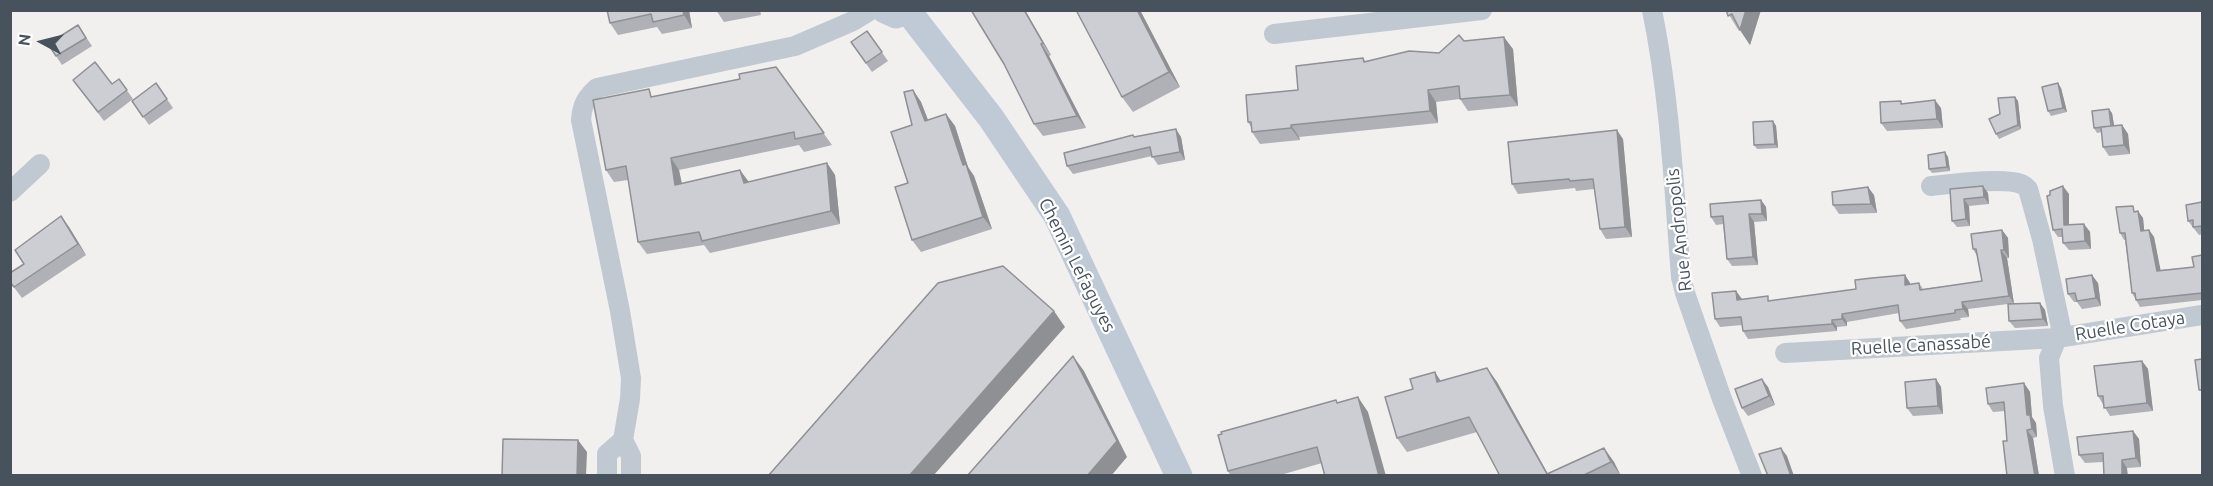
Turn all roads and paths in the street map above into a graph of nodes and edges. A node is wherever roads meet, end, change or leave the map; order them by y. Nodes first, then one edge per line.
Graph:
1 (872, 10) edge
2 (885, 10) edge
3 (1482, 10) edge
4 (1652, 10) edge
5 (909, 11) edge
6 (1393, 15) edge
7 (1274, 34) dead end
8 (40, 164) dead end
9 (1931, 186) dead end
10 (10, 192) edge
11 (2202, 315) edge
12 (2057, 338) junction
13 (1785, 353) dead end
14 (623, 440) junction
15 (607, 476) edge
16 (631, 476) edge
17 (1179, 476) edge
18 (1752, 476) edge
19 (2065, 476) edge

1 - 14 street
2 - 5 main road
3 - 6 street
4 - 18 street, Rue Andropolis
5 - 17 main road, Chemin Lefaguyes
6 - 7 street
8 - 10 street
9 - 12 street
11 - 12 street, Ruelle Cotaya
12 - 13 street, Ruelle Canassabé
12 - 19 street
14 - 15 street
14 - 16 street

